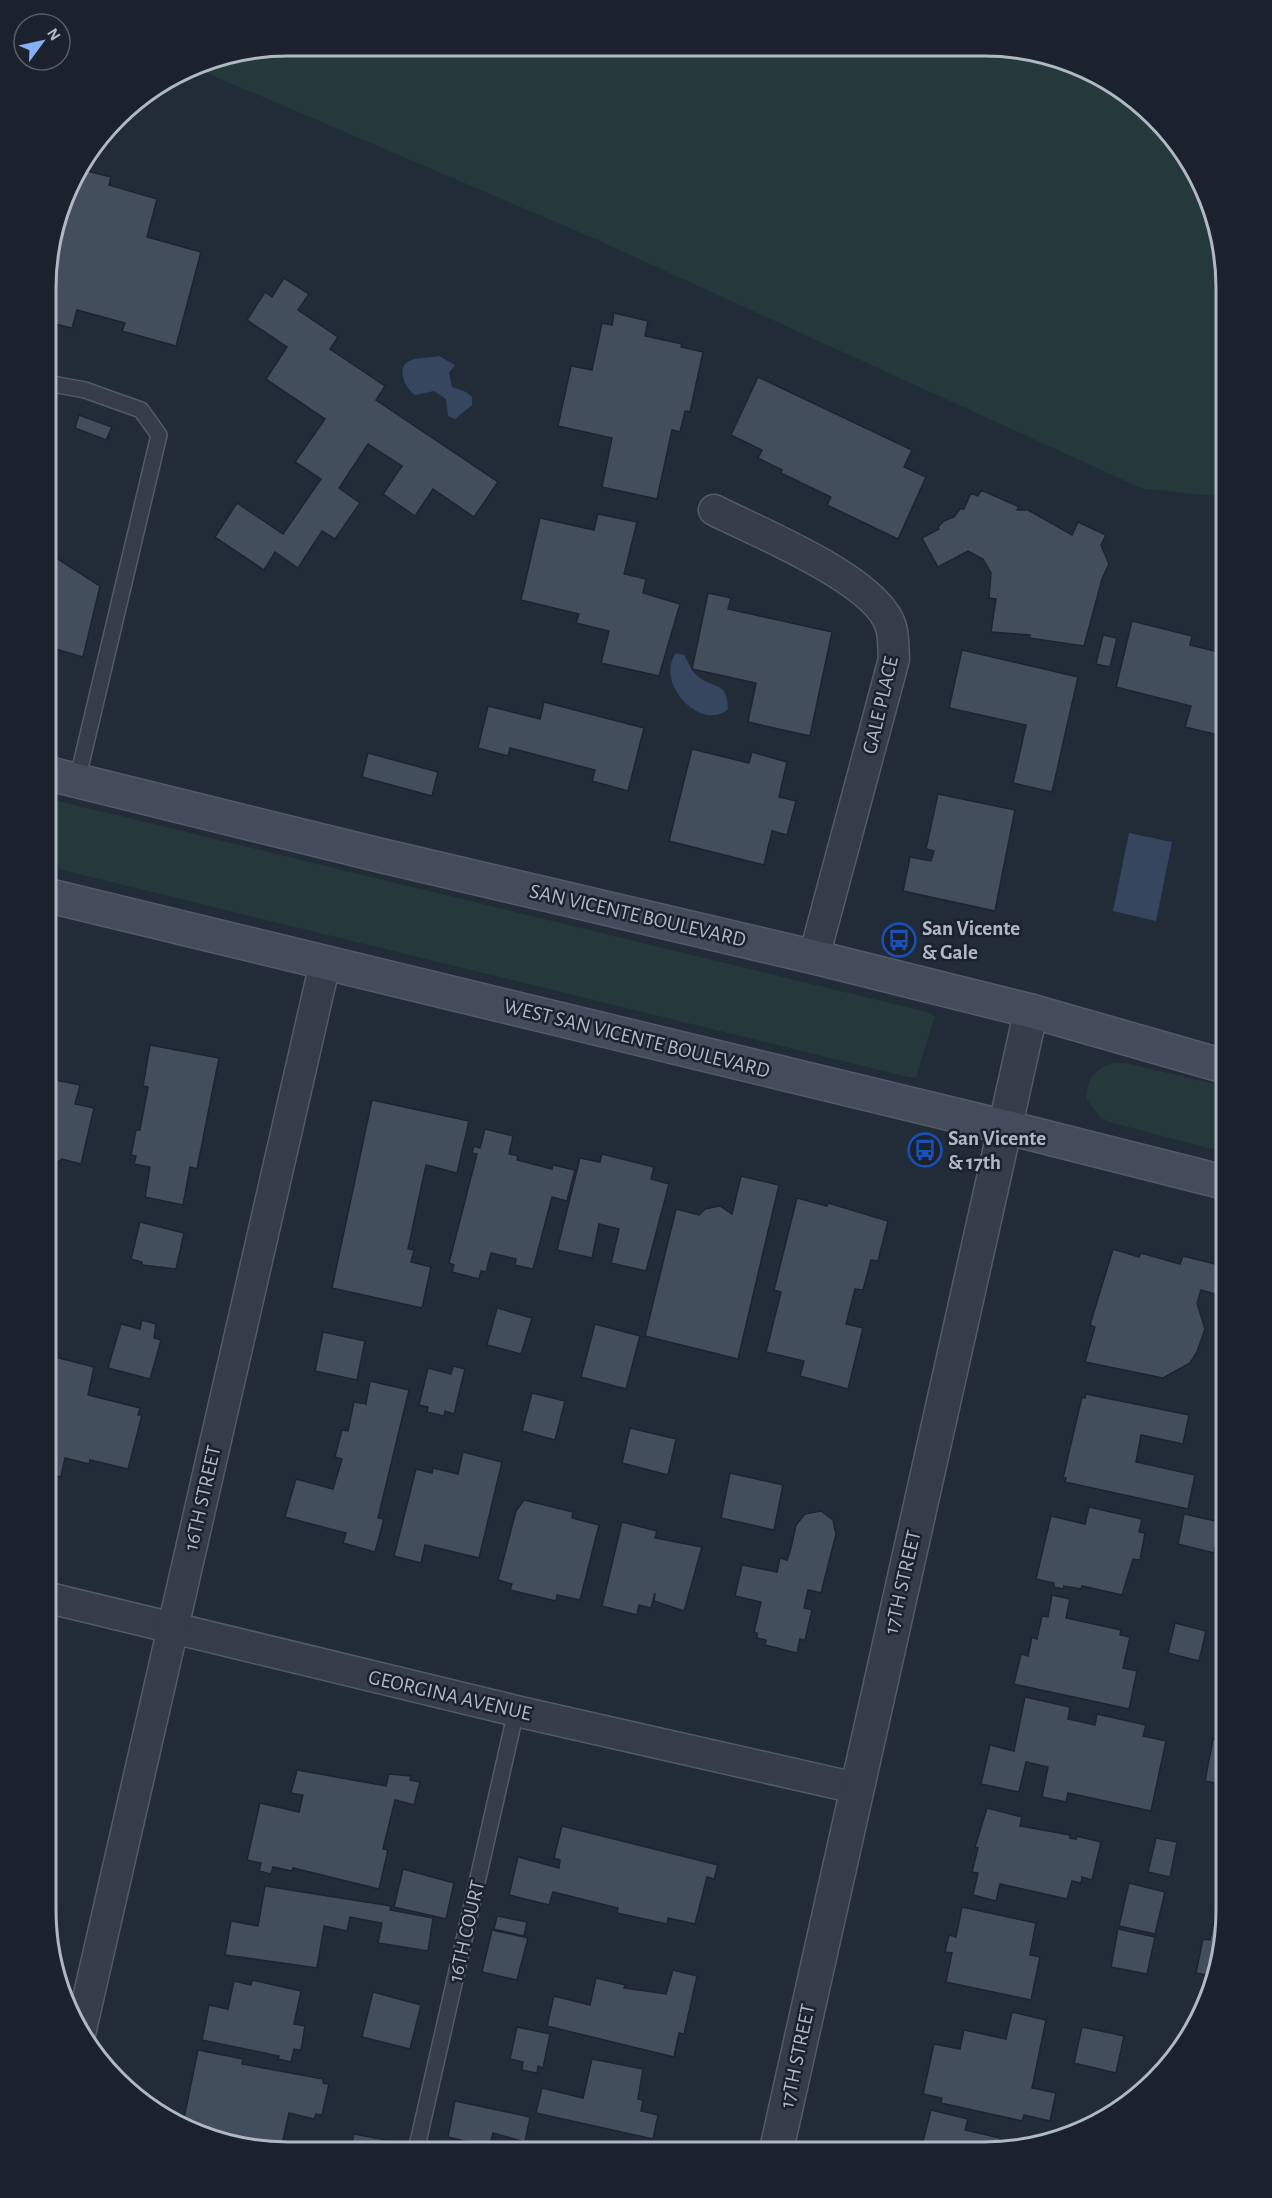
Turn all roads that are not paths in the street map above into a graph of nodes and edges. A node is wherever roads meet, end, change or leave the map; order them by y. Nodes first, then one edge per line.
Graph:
1 (56, 385) edge
2 (714, 510) dead end
3 (62, 777) edge
4 (56, 897) edge
5 (814, 957) junction
6 (325, 963) junction
7 (1031, 1011) junction
8 (1216, 1064) edge
9 (1005, 1127) junction
10 (1216, 1180) edge
11 (56, 1600) edge
12 (172, 1628) junction
13 (516, 1711) junction
14 (856, 1788) junction
15 (83, 2020) edge
16 (418, 2142) edge
17 (778, 2142) edge

1 - 3 lane
2 - 5 street, GALE PLACE
3 - 5 main road, SAN VICENTE BOULEVARD
4 - 6 main road, WEST SAN VICENTE BOULEVARD
5 - 7 main road, SAN VICENTE BOULEVARD
6 - 9 main road, WEST SAN VICENTE BOULEVARD
6 - 12 street, 16TH STREET
7 - 8 main road, SAN VICENTE BOULEVARD
7 - 9 street, 17TH STREET
9 - 10 main road, WEST SAN VICENTE BOULEVARD
9 - 14 street, 17TH STREET
11 - 12 street, GEORGINA AVENUE
12 - 13 street, GEORGINA AVENUE
12 - 15 street, 16TH STREET
13 - 14 street, GEORGINA AVENUE
13 - 16 lane, 16TH COURT
14 - 17 street, 17TH STREET

